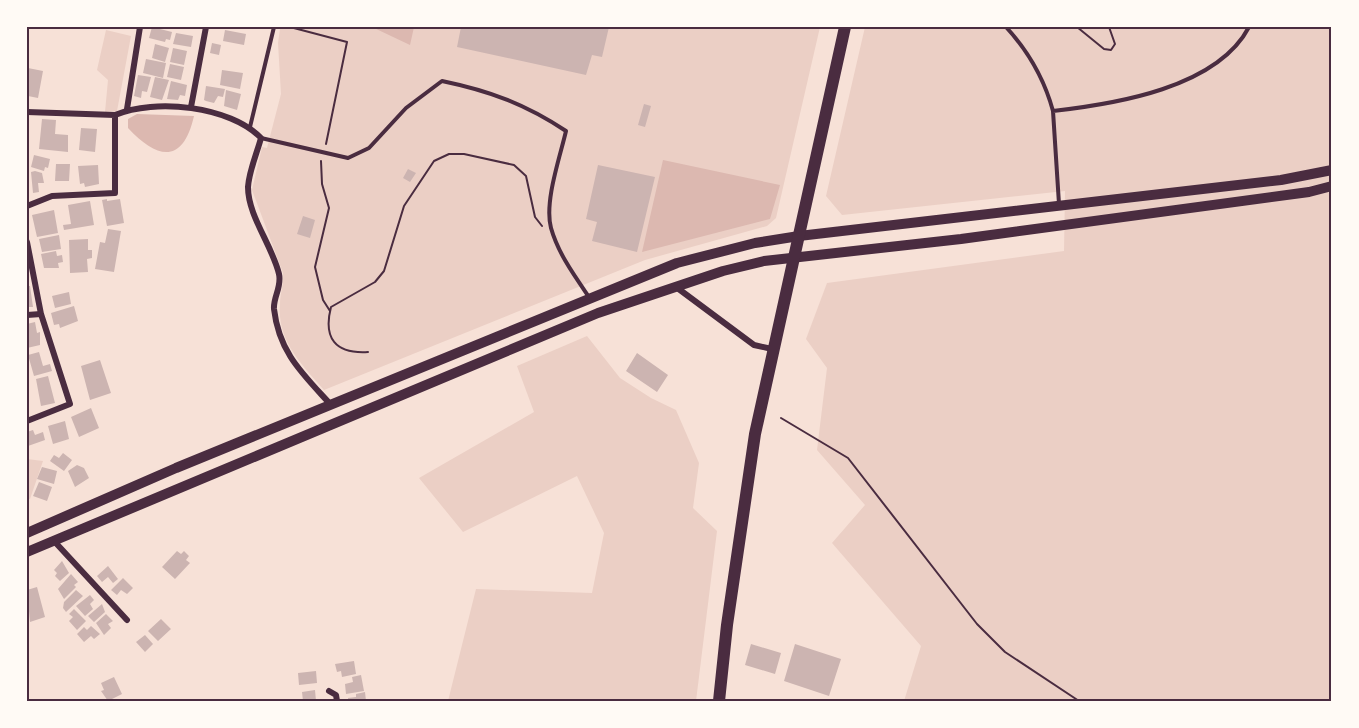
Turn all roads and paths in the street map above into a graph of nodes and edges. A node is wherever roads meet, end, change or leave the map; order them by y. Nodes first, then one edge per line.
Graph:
1 (140, 27) edge
2 (206, 27) edge
3 (274, 27) edge
4 (845, 27) edge
5 (1005, 27) edge
6 (1054, 27) edge
7 (1061, 27) edge
8 (1077, 27) edge
9 (1109, 27) edge
10 (1249, 27) edge
11 (191, 107) junction
12 (127, 110) junction
13 (1053, 111) junction
14 (27, 112) edge
15 (115, 115) junction
16 (250, 127) junction
17 (261, 138) junction
18 (1332, 170) edge
19 (1332, 186) edge
20 (1059, 205) junction
21 (27, 206) edge
22 (551, 226) junction
23 (799, 237) junction
24 (27, 242) edge
25 (795, 258) junction
26 (674, 285) junction
27 (590, 297) junction
28 (41, 314) junction
29 (27, 315) edge
30 (772, 349) junction
31 (368, 352) dead end
32 (332, 406) junction
33 (781, 418) dead end
34 (27, 421) edge
35 (27, 533) edge
36 (54, 541) junction
37 (27, 552) edge
38 (127, 620) dead end
39 (329, 691) dead end
40 (337, 701) edge
41 (719, 701) edge
42 (1079, 701) edge

1 - 12 street
2 - 11 street
3 - 16 lane
4 - 23 highway
5 - 13 lane
6 - 7 path
8 - 9 path
10 - 13 lane
11 - 12 street
11 - 16 street
12 - 15 street
13 - 20 lane
14 - 15 street
15 - 21 street
16 - 17 street
17 - 22 lane
17 - 32 street
18 - 20 main road
19 - 25 main road
20 - 23 main road
22 - 27 lane
22 - 31 path
23 - 25 highway
23 - 27 main road
24 - 28 street
25 - 26 main road
25 - 30 highway
26 - 30 street
26 - 36 main road
27 - 32 main road
28 - 29 street
28 - 34 street
30 - 41 highway
32 - 35 main road
33 - 42 path
36 - 37 main road
36 - 38 street
39 - 40 street

